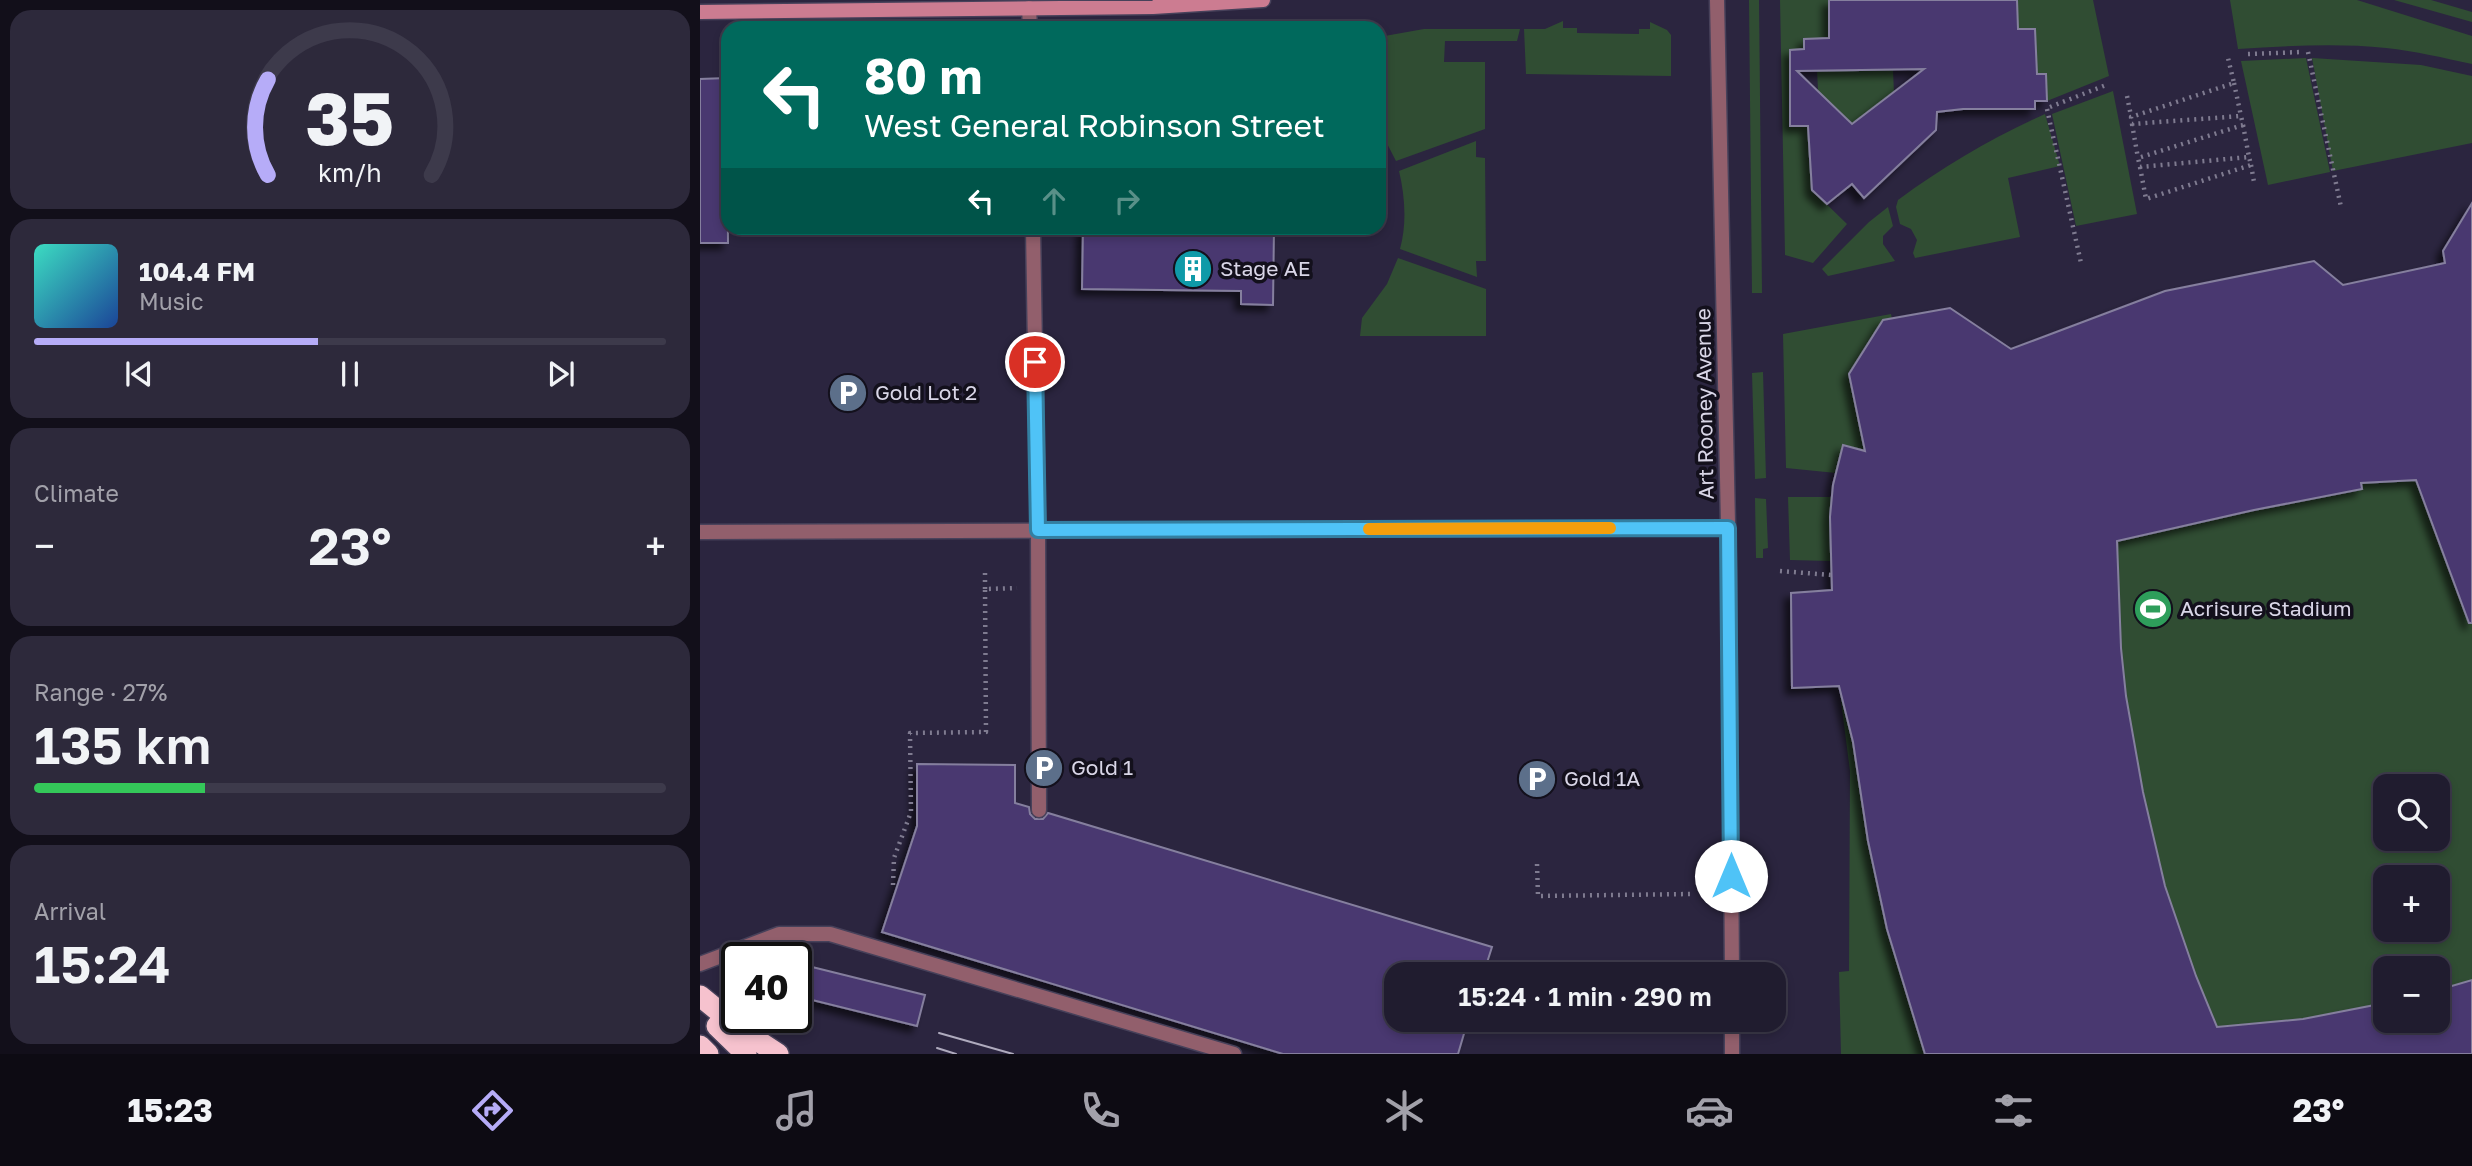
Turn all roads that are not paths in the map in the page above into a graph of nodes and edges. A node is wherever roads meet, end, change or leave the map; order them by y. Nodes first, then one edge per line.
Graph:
1 (1263, 0) edge
2 (1717, 0) edge
3 (1029, 8) junction
4 (700, 12) edge
5 (1030, 21) edge
6 (1033, 235) edge
7 (1728, 528) junction
8 (1038, 530) junction
9 (700, 532) edge
10 (1039, 810) dead end
11 (1732, 962) edge
12 (700, 964) edge
13 (700, 996) edge
14 (700, 1010) edge
15 (1732, 1032) edge
16 (700, 1046) edge
17 (708, 1054) edge
18 (746, 1054) edge
19 (778, 1054) edge
20 (1234, 1054) edge
21 (1732, 1054) edge

1 - 3 main road
2 - 7 street, Art Rooney Avenue
3 - 4 main road
3 - 5 street
6 - 8 street
7 - 8 street
7 - 11 street, Art Rooney Avenue
8 - 9 street
8 - 10 street
12 - 20 street
13 - 19 highway
14 - 18 highway
15 - 21 street
16 - 17 highway

